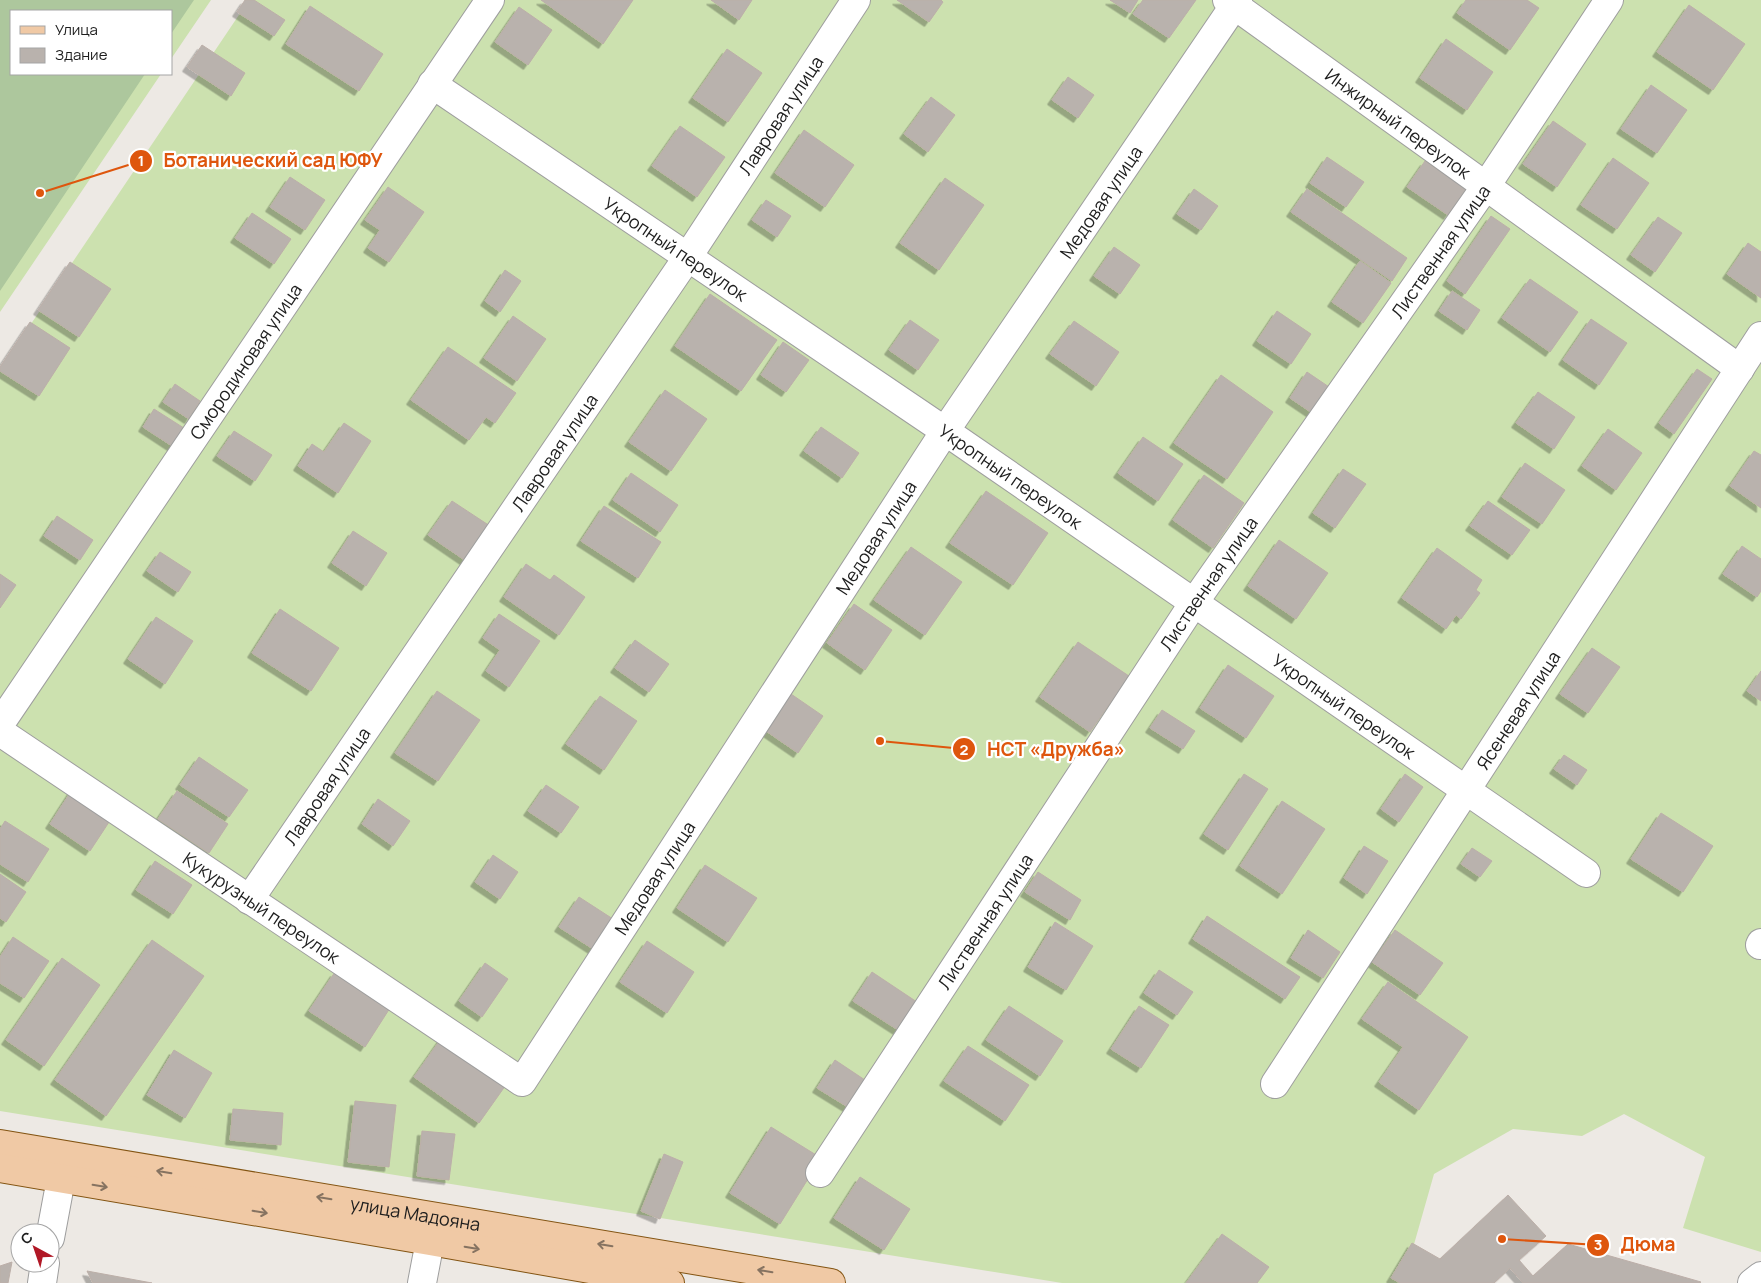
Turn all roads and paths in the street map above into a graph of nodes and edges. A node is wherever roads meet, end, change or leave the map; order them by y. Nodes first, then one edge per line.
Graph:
1 (490, 0) edge
2 (856, 0) edge
3 (1609, 0) edge
4 (1233, 2) edge
5 (432, 84) junction
6 (1486, 186) junction
7 (687, 258) junction
8 (1761, 336) edge
9 (1740, 368) junction
10 (945, 431) junction
11 (1193, 604) junction
12 (0, 724) edge
13 (0, 732) edge
14 (1465, 791) junction
15 (1586, 873) dead end
16 (249, 900) junction
17 (522, 1082) joint
18 (1275, 1084) dead end
19 (0, 1144) edge
20 (0, 1168) edge
21 (820, 1173) dead end
22 (61, 1179) junction
23 (53, 1223) edge
24 (430, 1241) junction
25 (1761, 1276) edge
26 (422, 1283) edge
27 (670, 1283) edge
28 (831, 1283) edge
29 (1752, 1283) edge

1 - 5 street, Смородиновая улица
2 - 7 street, Лавровая улица
3 - 6 street, Лиственная улица
4 - 6 street, Инжирный переулок
4 - 10 street, Медовая улица
5 - 7 street, Укропный переулок
5 - 12 street, Смородиновая улица
6 - 9 street, Инжирный переулок
6 - 11 street, Лиственная улица
7 - 10 street, Укропный переулок
7 - 16 street, Лавровая улица
8 - 9 street, Ясеневая улица
9 - 14 street, Ясеневая улица
10 - 11 street, Укропный переулок
10 - 17 street, Медовая улица
11 - 14 street, Укропный переулок
11 - 21 street, Лиственная улица
13 - 16 street, Кукурузный переулок
14 - 15 street, Укропный переулок
14 - 18 street, Ясеневая улица
16 - 17 street, Кукурузный переулок
28 -> 19 main road, улица Мадояна
20 - 22 main road, улица Мадояна
22 - 23 street
22 -> 24 main road, улица Мадояна
24 - 26 street
24 -> 27 main road, улица Мадояна
25 - 29 street

